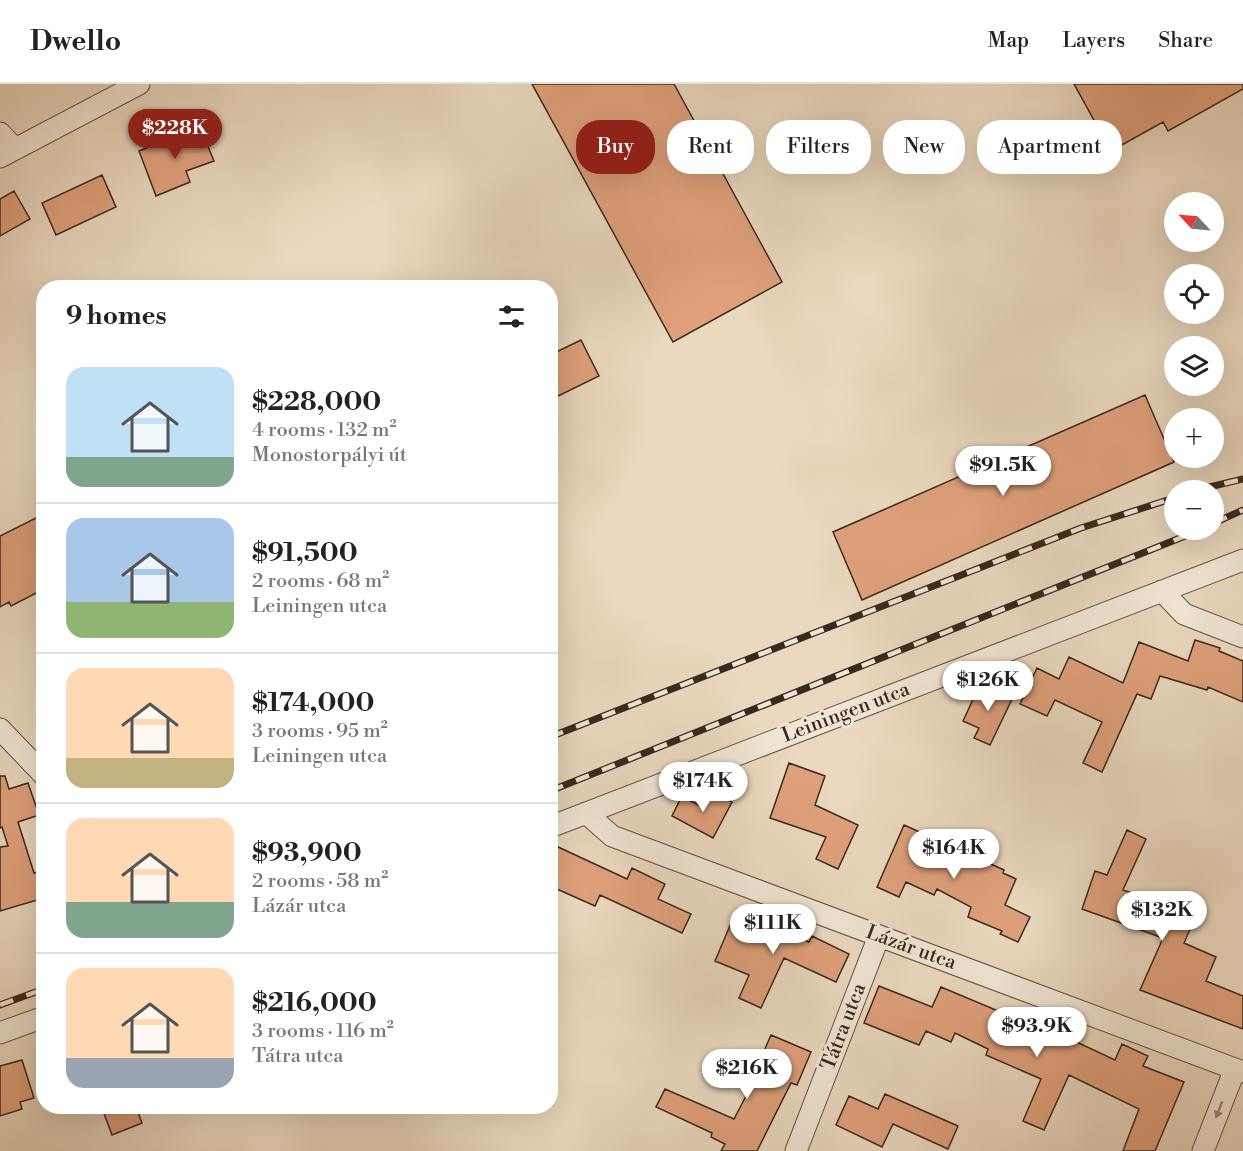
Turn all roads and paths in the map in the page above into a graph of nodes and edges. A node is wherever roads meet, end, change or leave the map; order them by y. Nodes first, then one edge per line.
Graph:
1 (139, 84) edge
2 (0, 134) edge
3 (8, 153) edge
4 (1243, 560) edge
5 (1162, 591) junction
6 (1243, 637) edge
7 (0, 729) edge
8 (36, 767) edge
9 (586, 813) junction
10 (558, 824) edge
11 (879, 936) junction
12 (36, 1020) edge
13 (0, 1033) edge
14 (1239, 1070) edge
15 (796, 1151) edge
16 (1203, 1151) edge

1 - 3 street
2 - 3 street
4 - 5 street, Leiningen utca
5 - 6 street
5 - 9 street, Leiningen utca
7 - 8 street
9 - 10 street, Leiningen utca
9 - 11 street, Lázár utca
11 - 14 street, Lázár utca
11 - 15 street, Tátra utca
12 - 13 street
14 -> 16 street

